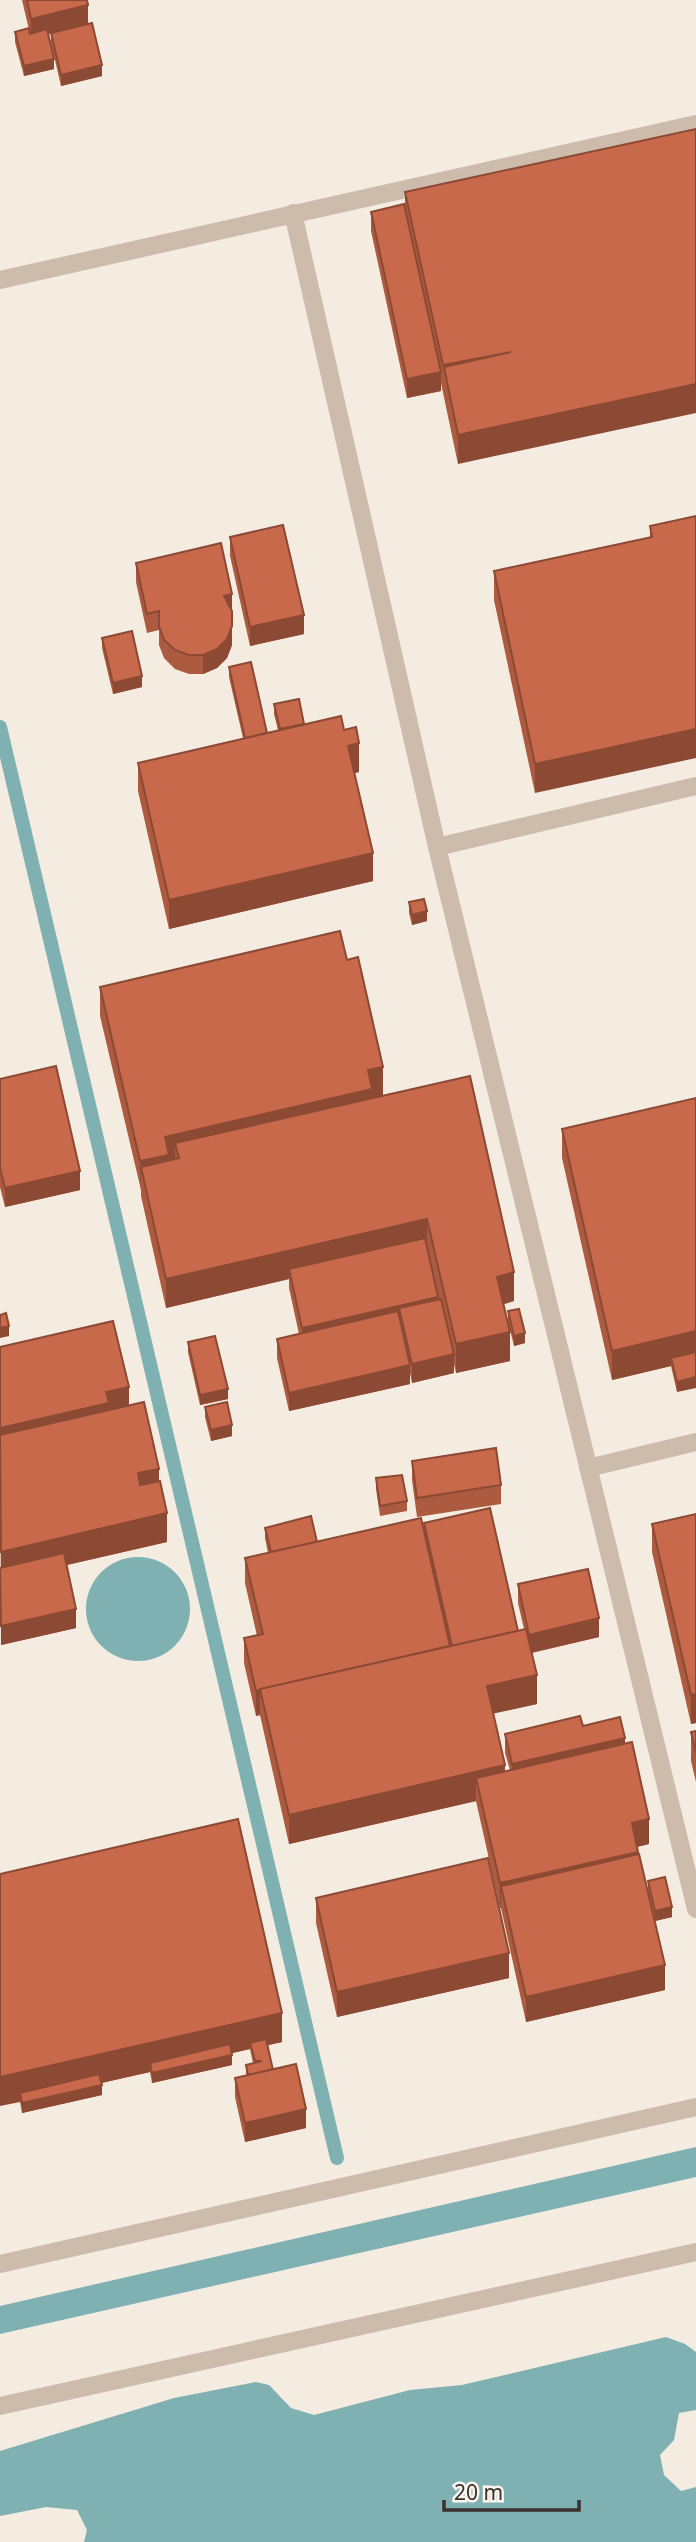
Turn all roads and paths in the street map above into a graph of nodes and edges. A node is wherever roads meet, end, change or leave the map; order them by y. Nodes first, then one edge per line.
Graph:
1 (696, 124) edge
2 (293, 213) junction
3 (0, 280) edge
4 (696, 786) edge
5 (437, 848) junction
6 (696, 1443) edge
7 (588, 1468) junction
8 (696, 1909) edge
9 (696, 2107) edge
10 (696, 2252) edge
11 (0, 2264) edge
12 (0, 2406) edge

1 - 2 street
2 - 3 street
2 - 5 street
4 - 5 street
5 - 7 street
6 - 7 street
7 - 8 street
9 - 11 street
10 - 12 street

